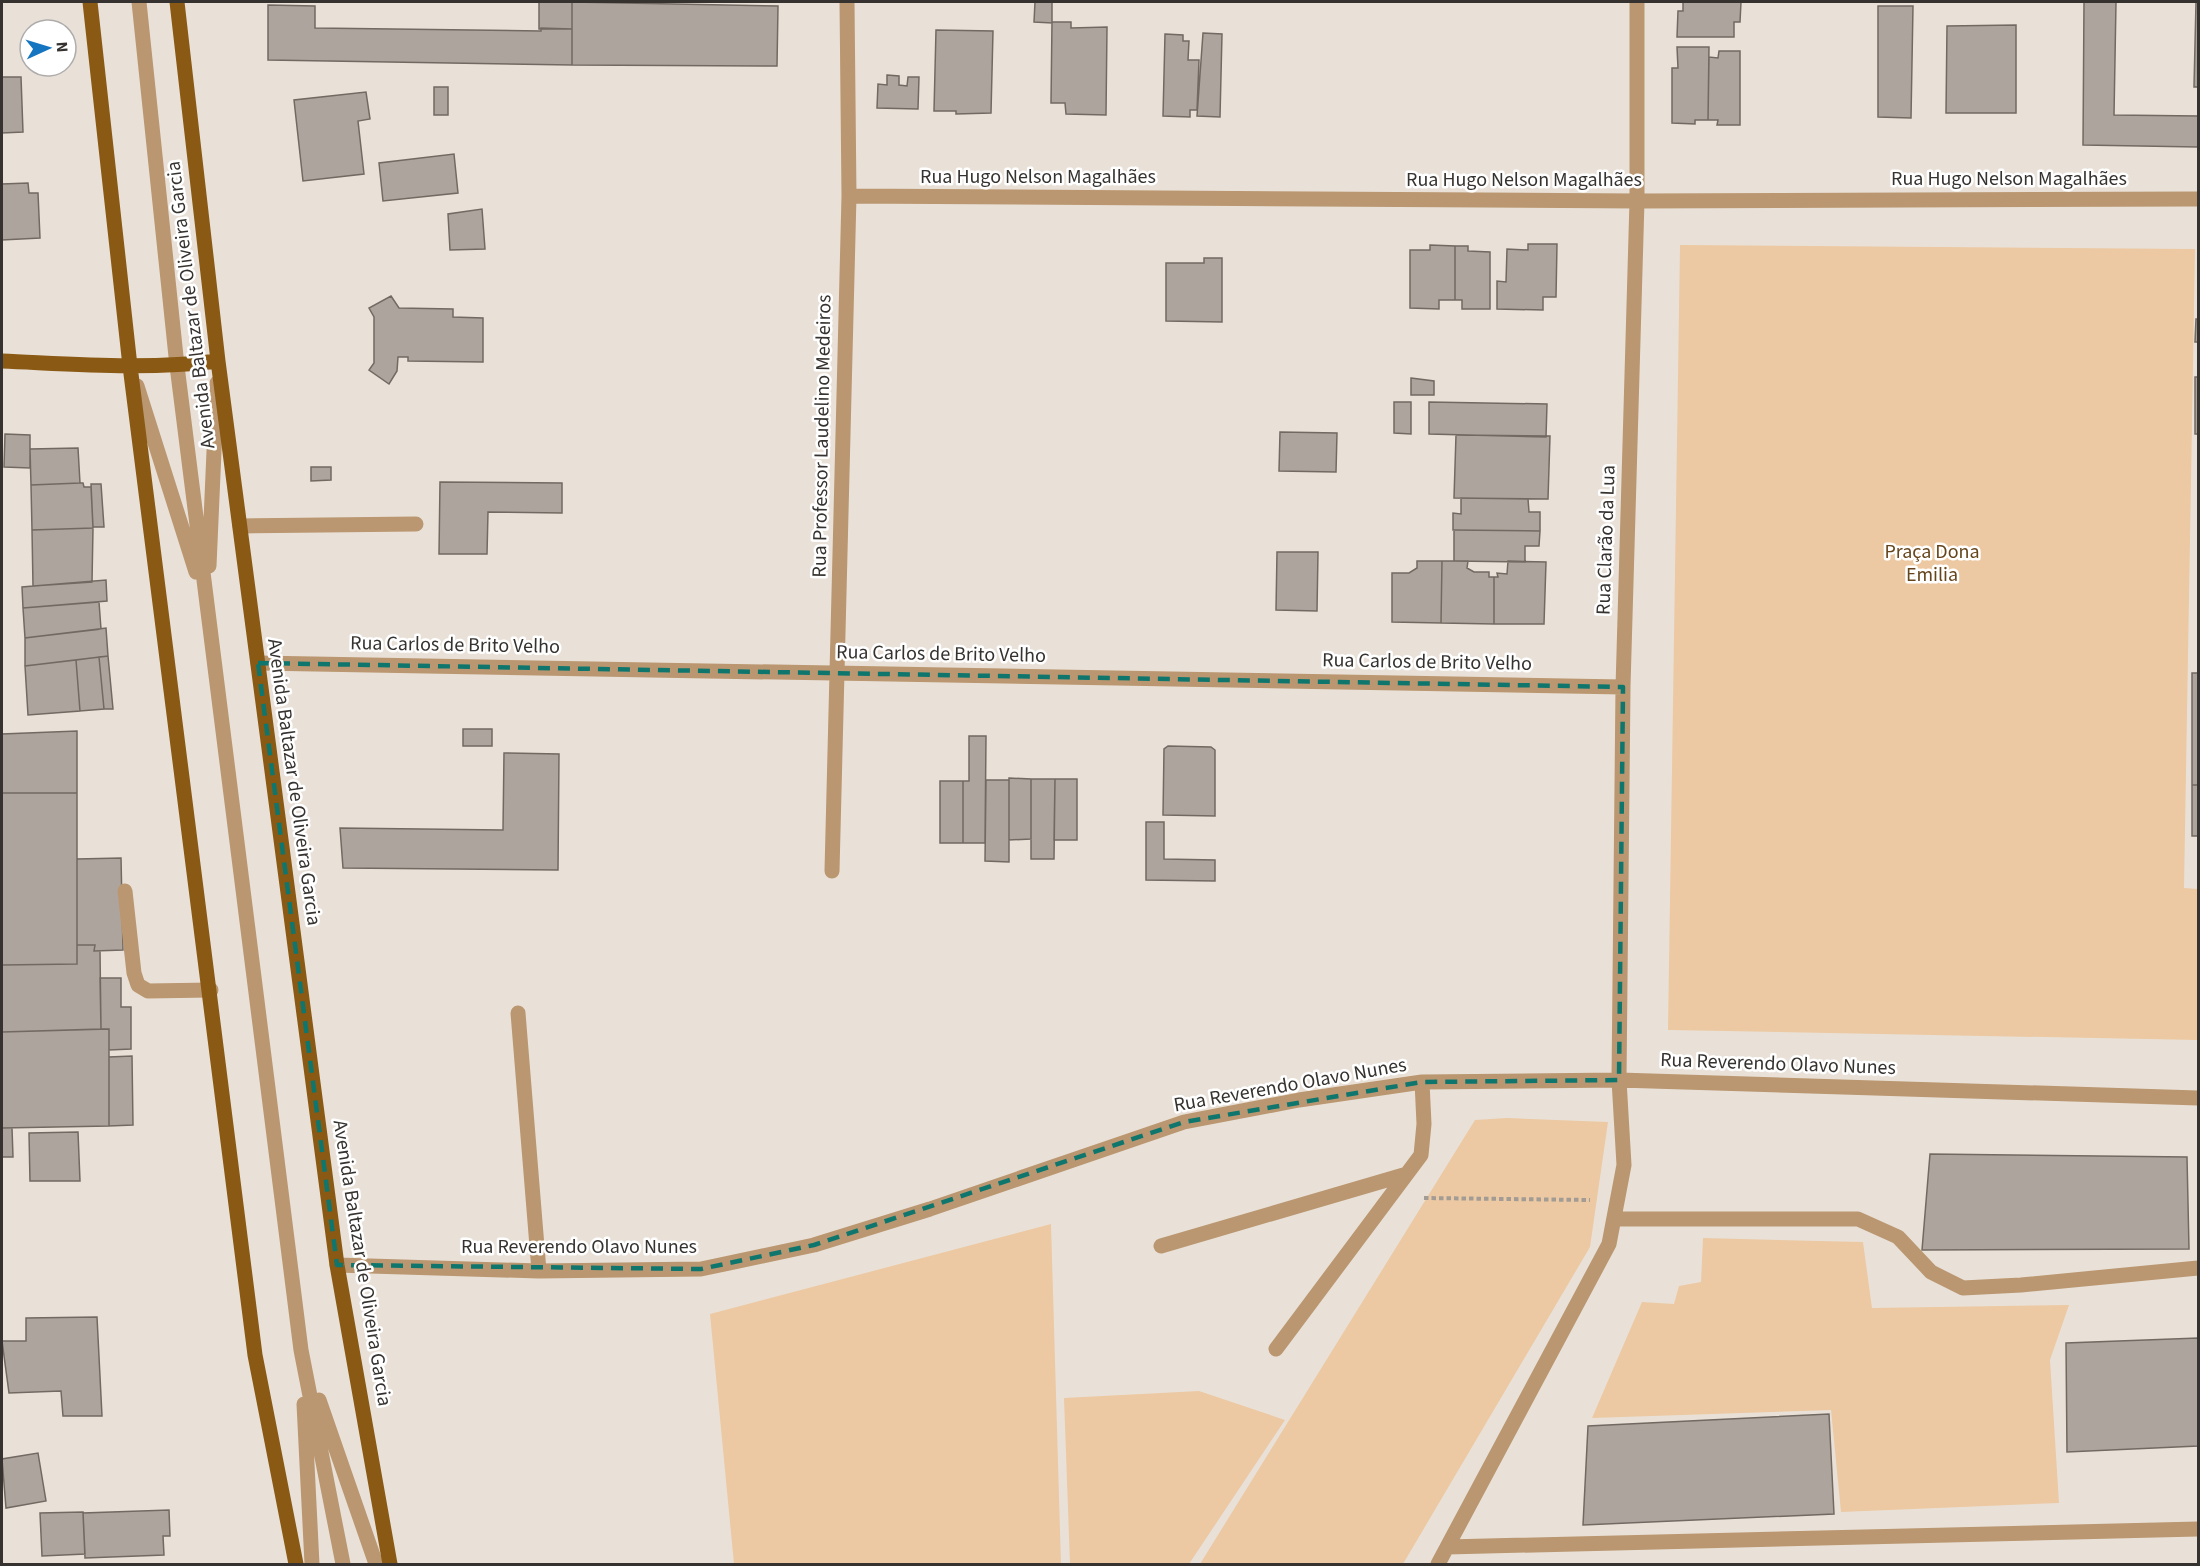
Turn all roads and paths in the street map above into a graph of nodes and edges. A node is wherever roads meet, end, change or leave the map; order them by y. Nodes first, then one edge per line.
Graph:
1 (90, 2) edge
2 (139, 2) edge
3 (177, 2) edge
4 (847, 2) edge
5 (1637, 2) edge
6 (849, 196) junction
7 (2199, 199) edge
8 (1637, 201) junction
9 (2, 360) edge
10 (218, 361) junction
11 (130, 366) junction
12 (177, 366) junction
13 (416, 524) dead end
14 (240, 526) junction
15 (207, 608) junction
16 (258, 663) junction
17 (837, 673) junction
18 (1623, 687) junction
19 (832, 871) dead end
20 (125, 891) dead end
21 (211, 990) junction
22 (518, 1013) dead end
23 (1619, 1080) junction
24 (1422, 1082) junction
25 (2199, 1098) edge
26 (1407, 1174) junction
27 (1390, 1197) junction
28 (1618, 1201) junction
29 (1614, 1220) junction
30 (1161, 1246) dead end
31 (337, 1265) junction
32 (2199, 1268) edge
33 (539, 1271) junction
34 (1276, 1349) dead end
35 (301, 1350) junction
36 (2199, 1528) edge
37 (1447, 1547) junction
38 (296, 1564) edge
39 (312, 1564) edge
40 (343, 1564) edge
41 (376, 1564) edge
42 (390, 1564) edge
43 (1438, 1564) edge

1 - 11 main road
2 - 12 street
3 - 10 main road, Avenida Baltazar de Oliveira Garcia
4 - 6 street, Rua Professor Laudelino Medeiros
5 - 8 street, Rua Clarão da Lua
6 - 8 street, Rua Hugo Nelson Magalhães
6 - 17 street, Rua Professor Laudelino Medeiros
7 - 8 street, Rua Hugo Nelson Magalhães
8 - 18 street, Rua Clarão da Lua
9 - 11 main road
10 - 12 main road
10 - 14 main road, Avenida Baltazar de Oliveira Garcia
10 - 15 street
11 - 12 main road
11 - 15 street
11 - 21 main road
12 - 15 street
13 - 14 street
14 - 16 main road, Avenida Baltazar de Oliveira Garcia
15 - 35 street
16 - 17 street, Rua Carlos de Brito Velho
16 - 31 main road, Avenida Baltazar de Oliveira Garcia
17 - 18 street, Rua Carlos de Brito Velho
17 - 19 street, Rua Professor Laudelino Medeiros
18 - 23 street, Rua Clarão da Lua
20 - 21 street
21 - 38 main road
22 - 33 street
23 - 24 street, Rua Reverendo Olavo Nunes
23 - 25 street, Rua Reverendo Olavo Nunes
23 - 28 street, Rua Clarão da Lua
24 - 26 street
24 - 33 street, Rua Reverendo Olavo Nunes
26 - 27 street
26 - 30 street
27 - 28 path
27 - 34 street
28 - 29 street, Rua Clarão da Lua
29 - 32 street
29 - 37 street, Rua Clarão da Lua
31 - 33 street, Rua Reverendo Olavo Nunes
31 - 42 main road, Avenida Baltazar de Oliveira Garcia
35 - 39 street
35 - 40 street
35 - 41 street
36 - 37 street
37 - 43 street, Rua Clarão da Lua

